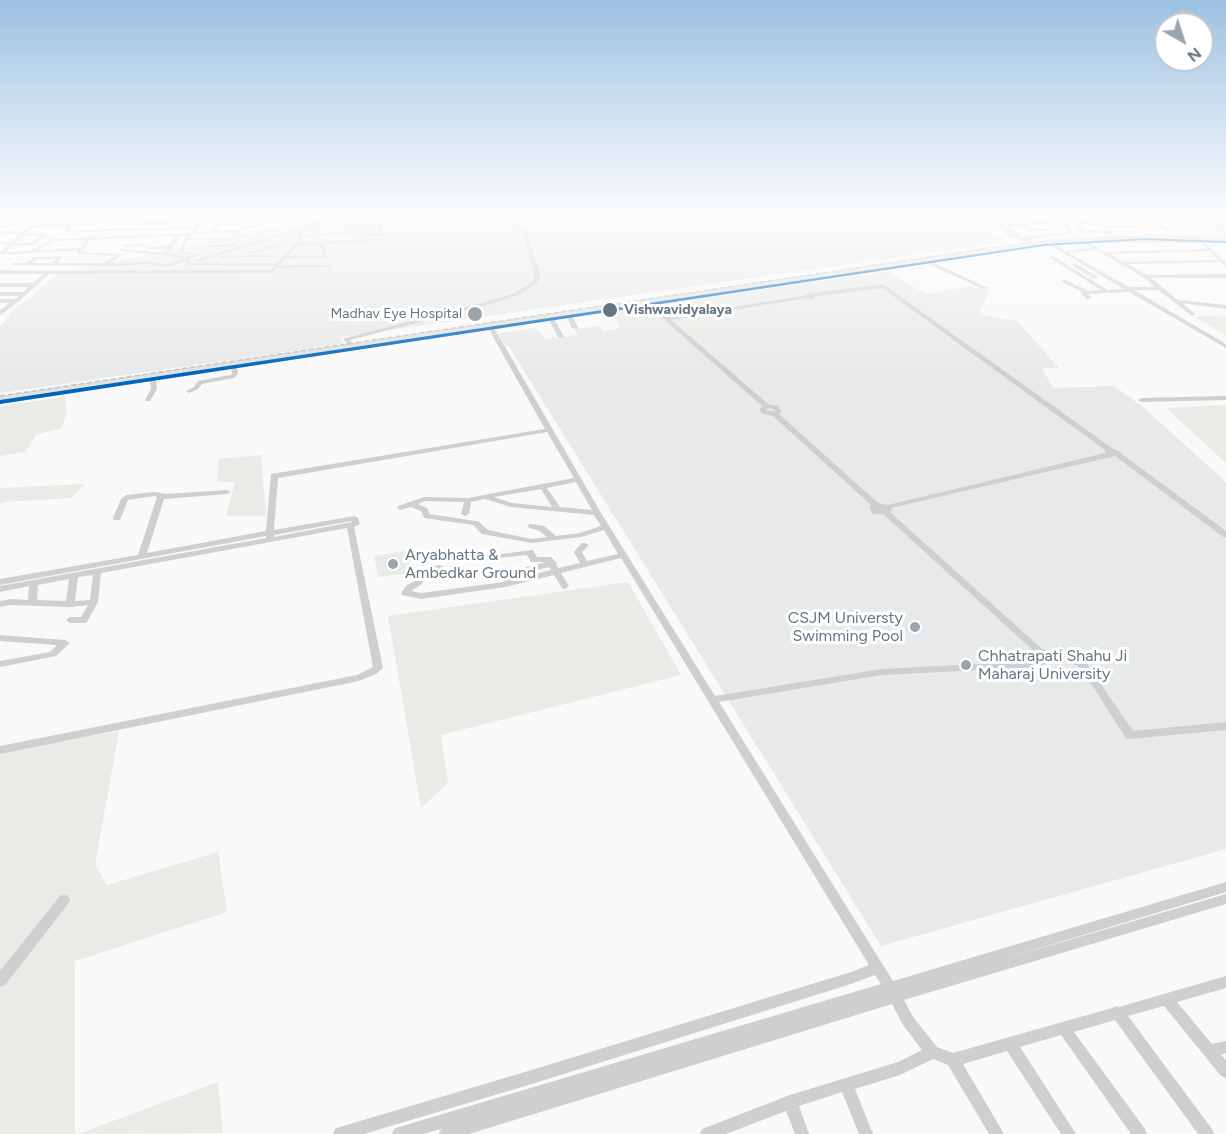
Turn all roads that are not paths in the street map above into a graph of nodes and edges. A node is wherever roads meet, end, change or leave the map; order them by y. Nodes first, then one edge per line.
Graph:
1 (178, 266) edge
2 (275, 266) edge
3 (325, 266) edge
4 (329, 266) dead end
5 (535, 266) edge
6 (892, 266) edge
7 (905, 266) edge
8 (936, 266) edge
9 (1065, 266) edge
10 (1077, 266) edge
11 (1089, 266) edge
12 (1127, 266) edge
13 (1166, 266) edge
14 (870, 270) junction
15 (166, 271) junction
16 (1, 272) edge
17 (16, 272) junction
18 (1087, 272) junction
19 (48, 273) junction
20 (1077, 273) junction
21 (1226, 276) edge
22 (1146, 277) junction
23 (1181, 277) junction
24 (1096, 278) dead end
25 (40, 279) junction
26 (1064, 280) dead end
27 (0, 284) edge
28 (14, 285) junction
29 (34, 285) junction
30 (985, 288) dead end
31 (1161, 288) junction
32 (1129, 290) junction
33 (1108, 291) junction
34 (2, 293) edge
35 (23, 294) junction
36 (0, 301) edge
37 (16, 301) junction
38 (1177, 301) junction
39 (648, 304) junction
40 (1226, 307) edge
41 (0, 313) edge
42 (1192, 314) dead end
43 (570, 317) junction
44 (666, 319) junction
45 (552, 320) junction
46 (491, 328) junction
47 (575, 328) dead end
48 (1209, 336) junction
49 (561, 337) dead end
50 (1226, 337) edge
51 (1226, 346) edge
52 (352, 348) junction
53 (234, 368) junction
54 (153, 380) junction
55 (189, 391) dead end
56 (38, 396) junction
57 (1226, 398) edge
58 (148, 400) dead end
59 (1141, 400) dead end
60 (0, 402) edge
61 (549, 430) junction
62 (1112, 453) junction
63 (578, 480) junction
64 (543, 487) junction
65 (227, 492) dead end
66 (163, 496) junction
67 (487, 497) junction
68 (468, 500) junction
69 (411, 504) junction
70 (876, 505) joint
71 (401, 508) dead end
72 (558, 510) junction
73 (886, 510) junction
74 (597, 513) junction
75 (465, 514) dead end
76 (117, 518) dead end
77 (532, 526) dead end
78 (606, 527) junction
79 (1226, 535) edge
80 (270, 536) junction
81 (555, 539) junction
82 (585, 545) dead end
83 (623, 555) junction
84 (142, 556) junction
85 (501, 556) dead end
86 (509, 564) dead end
87 (584, 564) junction
88 (440, 567) dead end
89 (555, 567) junction
90 (97, 572) junction
91 (74, 575) junction
92 (508, 579) junction
93 (0, 582) edge
94 (34, 582) junction
95 (565, 586) dead end
96 (0, 589) edge
97 (32, 603) junction
98 (93, 603) junction
99 (0, 604) edge
100 (70, 604) junction
101 (70, 620) dead end
102 (0, 638) edge
103 (1048, 656) junction
104 (0, 664) edge
105 (712, 700) junction
106 (1226, 726) edge
107 (0, 750) edge
108 (1226, 887) edge
109 (1226, 899) edge
110 (64, 900) dead end
111 (877, 968) junction
112 (0, 981) edge
113 (1226, 982) edge
114 (893, 992) junction
115 (1167, 999) junction
116 (1117, 1012) junction
117 (1064, 1028) junction
118 (1009, 1043) junction
119 (1226, 1047) edge
120 (932, 1052) junction
121 (1210, 1052) junction
122 (953, 1060) junction
123 (1226, 1071) edge
124 (846, 1084) junction
125 (537, 1089) junction
126 (790, 1102) junction
127 (731, 1130) edge
128 (340, 1134) edge
129 (399, 1134) edge
130 (446, 1134) edge
131 (707, 1134) edge
132 (802, 1134) edge
133 (866, 1134) edge
134 (997, 1134) edge
135 (1069, 1134) edge
136 (1140, 1134) edge
137 (1207, 1134) edge

1 - 15 street
2 - 15 street
3 - 4 street
5 - 52 street
6 - 14 highway
7 - 14 highway
8 - 30 street
9 - 20 street
10 - 18 street
11 - 32 street
12 - 22 street
13 - 23 street
14 - 39 highway
15 - 19 street
16 - 17 street
17 - 19 street
17 - 27 street
18 - 20 street
18 - 24 street
19 - 25 street
20 - 33 street
21 - 23 street
22 - 23 street
22 - 31 street
25 - 28 street
25 - 29 street
26 - 33 street
27 - 28 street
28 - 29 street
28 - 34 street
29 - 35 street
31 - 32 street
31 - 38 street
32 - 33 street
32 - 48 street
34 - 35 street
35 - 37 street
36 - 37 street
37 - 41 street
38 - 40 street
38 - 42 street
39 - 43 highway
39 - 44 street
39 - 46 highway
43 - 45 highway
43 - 47 street
44 - 62 street
44 - 70 street
45 - 46 highway
45 - 49 street
46 - 52 highway
46 - 53 highway
46 - 61 street
48 - 50 street
48 - 51 street
52 - 56 highway
53 - 54 highway
53 - 55 street
54 - 56 highway
54 - 58 street
56 - 60 highway
57 - 59 street
61 - 63 street
61 - 80 street
62 - 73 street
62 - 79 street
63 - 64 street
63 - 74 street
64 - 67 street
64 - 72 street
65 - 66 street
66 - 76 street
66 - 84 street
67 - 68 street
67 - 72 street
68 - 69 street
68 - 75 street
69 - 71 street
69 - 81 street
70 - 73 street
72 - 74 street
73 - 103 street
74 - 78 street
77 - 81 street
78 - 81 street
78 - 83 street
80 - 84 street
80 - 90 street
80 - 107 street
82 - 87 street
83 - 87 street
83 - 105 street
84 - 93 street
85 - 89 street
86 - 92 street
87 - 89 street
88 - 92 street
89 - 92 street
89 - 95 street
90 - 91 street
90 - 98 street
91 - 94 street
91 - 100 street
94 - 96 street
94 - 97 street
97 - 99 street
97 - 100 street
98 - 100 street
98 - 101 street
102 - 104 street
103 - 105 street
103 - 106 street
105 - 111 street
108 - 114 street
109 - 114 street
110 - 112 street
111 - 114 street
111 - 125 street
113 - 115 street
114 - 120 street
114 - 125 street
115 - 116 street
115 - 121 street
116 - 117 street
116 - 137 street
117 - 118 street
117 - 136 street
118 - 122 street
118 - 135 street
119 - 121 street
120 - 122 street
120 - 124 street
121 - 123 street
122 - 134 street
124 - 126 street
124 - 133 street
125 - 128 street
125 - 129 street
125 - 130 street
126 - 127 street
126 - 132 street
127 - 131 street

